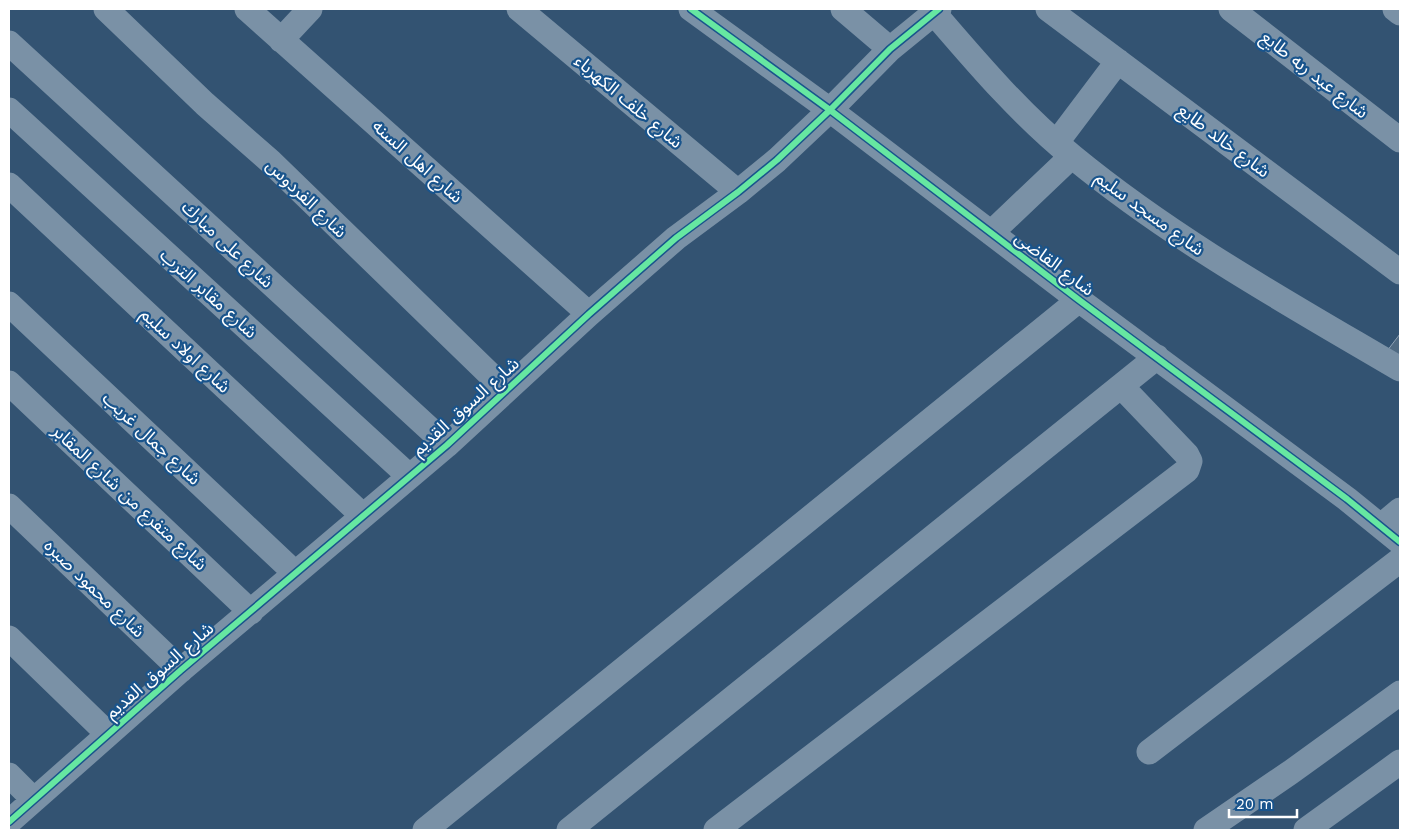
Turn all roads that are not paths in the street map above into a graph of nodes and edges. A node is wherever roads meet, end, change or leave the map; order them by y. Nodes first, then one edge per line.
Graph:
1 (106, 9) edge
2 (247, 9) edge
3 (310, 9) edge
4 (519, 9) edge
5 (691, 9) edge
6 (843, 9) edge
7 (1048, 9) edge
8 (1231, 9) edge
9 (1394, 9) edge
10 (936, 11) edge
11 (1400, 13) edge
12 (281, 40) junction
13 (9, 43) edge
14 (890, 49) junction
15 (1118, 61) junction
16 (9, 110) edge
17 (830, 110) junction
18 (1400, 140) edge
19 (1064, 149) junction
20 (9, 185) edge
21 (738, 192) junction
22 (991, 233) junction
23 (1400, 272) edge
24 (1078, 300) junction
25 (9, 304) edge
26 (589, 314) junction
27 (1157, 357) junction
28 (1400, 368) edge
29 (9, 382) edge
30 (1120, 386) junction
31 (506, 390) junction
32 (447, 444) junction
33 (409, 476) junction
34 (9, 506) edge
35 (1400, 510) edge
36 (362, 515) junction
37 (1381, 526) junction
38 (1400, 542) edge
39 (1400, 560) edge
40 (295, 573) junction
41 (251, 612) junction
42 (9, 638) edge
43 (181, 670) junction
44 (1400, 693) edge
45 (108, 734) junction
46 (1149, 752) dead end
47 (1400, 762) edge
48 (9, 775) edge
49 (34, 800) junction
50 (9, 822) edge
51 (425, 830) edge
52 (569, 830) edge
53 (716, 830) edge
54 (1206, 830) edge
55 (1306, 830) edge

1 - 31 street, شارع الفردوس
2 - 12 street, شارع اهل السنه
3 - 12 street
4 - 21 street, شارع خلف الكهرباء
5 - 17 street, شارع القاضى
6 - 14 street
7 - 15 street, شارع خالد طايع
8 - 18 street, شارع عبد ربه طايع
9 - 11 street
10 - 14 street, شارع السوق القديم
10 - 19 street, شارع مسجد سليم
12 - 26 street, شارع اهل السنه
13 - 32 street, شارع على مبارك
14 - 17 street, شارع السوق القديم
15 - 19 street
15 - 23 street, شارع خالد طايع
16 - 33 street, شارع مقابر الترب
17 - 21 street, شارع السوق القديم
17 - 22 street, شارع القاضى
19 - 22 street
19 - 28 street, شارع مسجد سليم
20 - 36 street, شارع اولاد سليم
21 - 26 street, شارع السوق القديم
22 - 24 street, شارع القاضى
24 - 27 street, شارع القاضى
24 - 51 street
25 - 40 street, شارع جمال غريب
26 - 31 street, شارع السوق القديم
27 - 30 street
27 - 37 street, شارع القاضى
29 - 41 street, شارع متفرع من شارع المقابر
30 - 52 street
30 - 53 street
31 - 32 street, شارع السوق القديم
32 - 33 street, شارع السوق القديم
33 - 36 street, شارع السوق القديم
34 - 43 street, شارع محمود صبره
35 - 37 street
36 - 40 street, شارع السوق القديم
37 - 38 street, شارع القاضى
39 - 46 street
40 - 41 street, شارع السوق القديم
41 - 43 street, شارع السوق القديم
42 - 45 street
43 - 45 street, شارع السوق القديم
44 - 54 street
45 - 49 street, شارع السوق القديم
47 - 55 street
48 - 49 street
49 - 50 street, شارع السوق القديم

